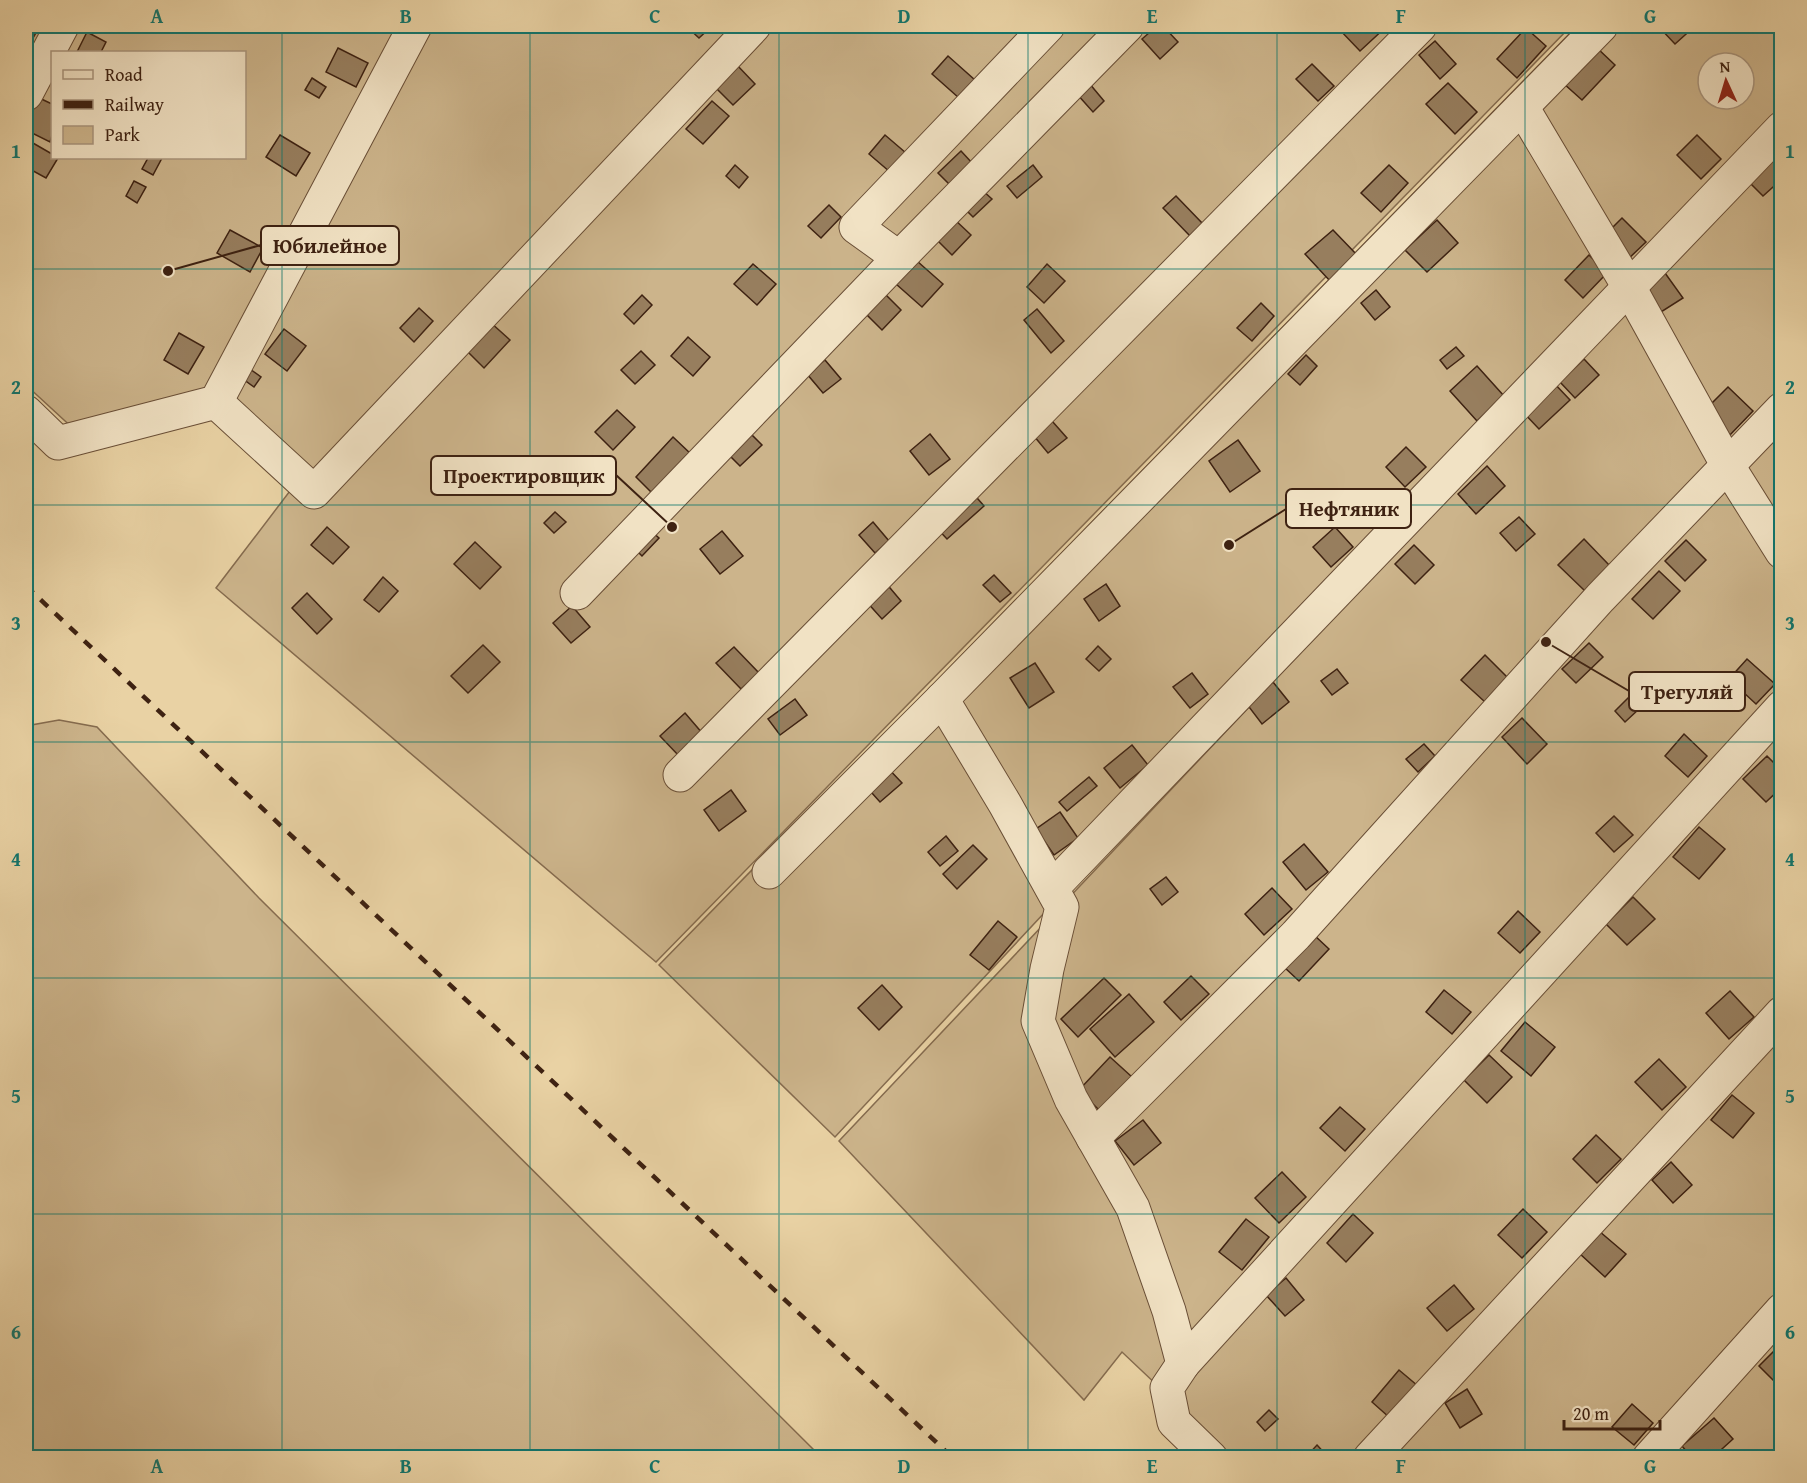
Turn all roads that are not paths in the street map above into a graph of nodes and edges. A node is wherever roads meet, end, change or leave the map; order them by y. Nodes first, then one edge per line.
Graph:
1 (62, 26) edge
2 (415, 26) edge
3 (754, 26) edge
4 (1048, 26) edge
5 (1127, 26) edge
6 (1420, 26) edge
7 (1601, 26) edge
8 (26, 94) edge
9 (1522, 107) junction
10 (1782, 128) edge
11 (899, 258) junction
12 (1629, 287) junction
13 (216, 402) junction
14 (1782, 409) edge
15 (26, 412) edge
16 (1728, 466) junction
17 (1782, 552) edge
18 (576, 593) dead end
19 (942, 699) junction
20 (1782, 707) edge
21 (680, 776) dead end
22 (769, 872) dead end
23 (1052, 888) junction
24 (1782, 1013) edge
25 (1093, 1138) junction
26 (1782, 1310) edge
27 (1183, 1364) junction
28 (1211, 1458) edge
29 (1370, 1458) edge
30 (1649, 1458) edge

1 - 8 street
2 - 13 street
3 - 13 street
4 - 11 street
5 - 11 street
6 - 21 street
7 - 9 street
9 - 12 street
9 - 19 street
10 - 12 street
11 - 18 street
12 - 16 street
12 - 23 street
13 - 15 street
14 - 16 street
16 - 17 street
16 - 25 street
19 - 22 street
19 - 23 street
20 - 27 street
23 - 25 street
24 - 29 street
25 - 27 street
26 - 30 street
27 - 28 street

